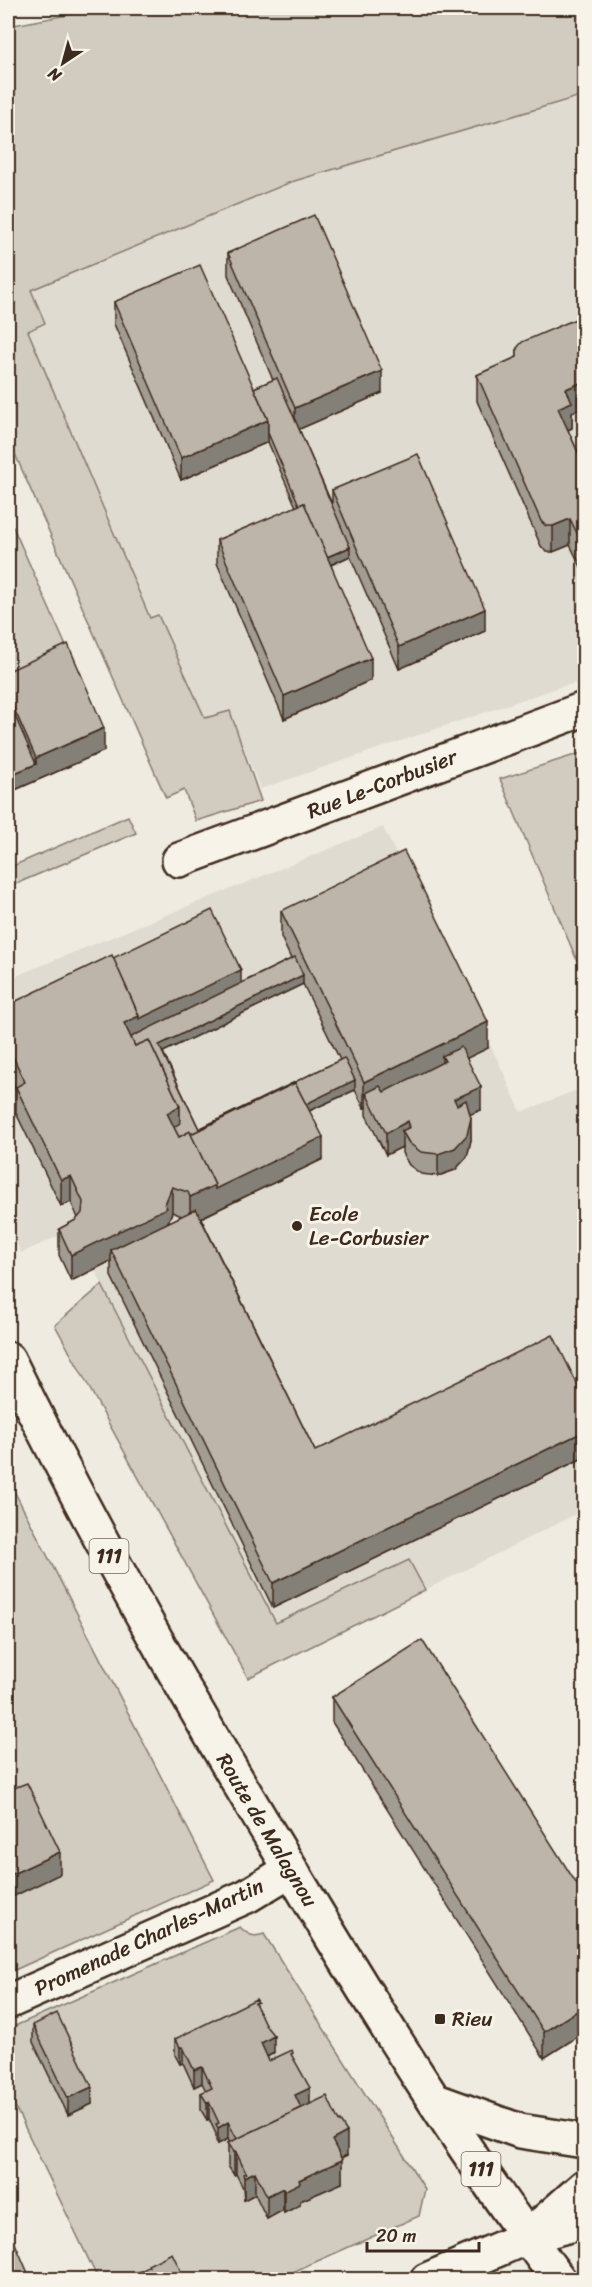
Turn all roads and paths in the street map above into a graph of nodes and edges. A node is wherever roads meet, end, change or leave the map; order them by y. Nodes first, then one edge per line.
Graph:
1 (585, 709) edge
2 (179, 860) dead end
3 (8, 1359) edge
4 (290, 1870) junction
5 (8, 2002) edge
6 (436, 2101) junction
7 (585, 2141) edge
8 (585, 2187) edge
9 (585, 2221) edge
10 (527, 2237) junction
11 (427, 2280) edge
12 (559, 2280) edge

1 - 2 main road, Rue Le-Corbusier
3 - 4 main road, Route de Malagnou / 111
4 - 5 main road, Promenade Charles-Martin
4 - 6 main road, Route de Malagnou / 111
6 - 7 main road
6 - 10 main road, Route de Malagnou / 111
8 - 10 main road
9 - 10 main road
10 - 11 main road
10 - 12 main road, Route de Malagnou / 111

